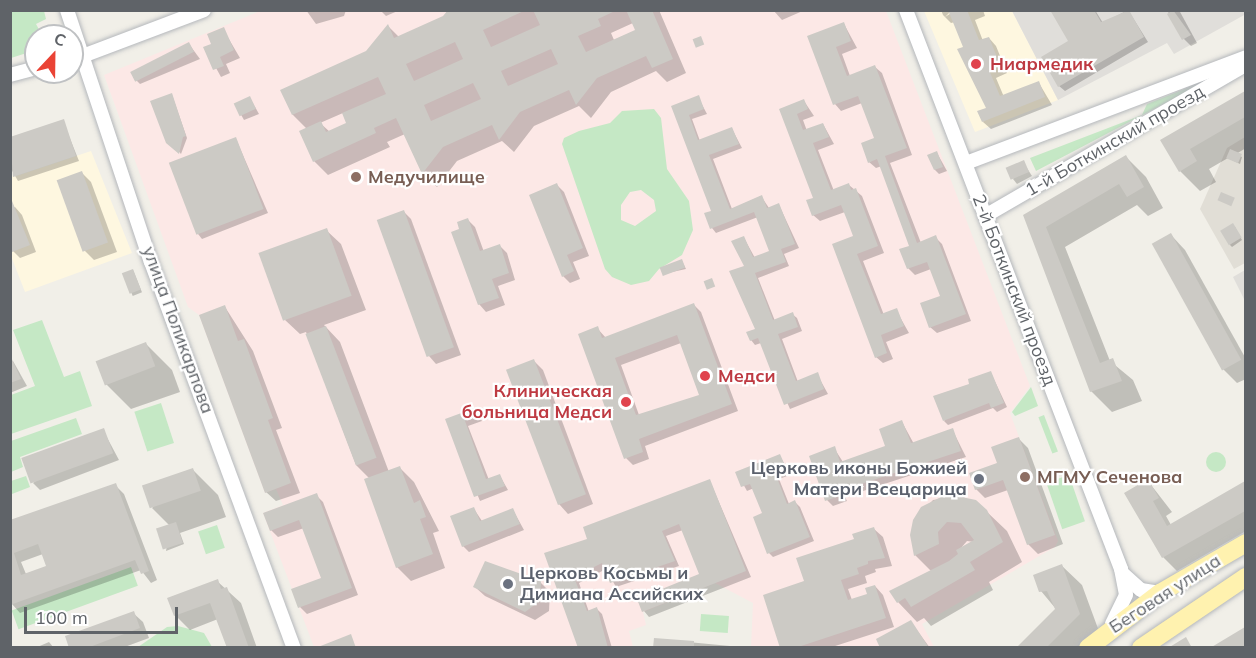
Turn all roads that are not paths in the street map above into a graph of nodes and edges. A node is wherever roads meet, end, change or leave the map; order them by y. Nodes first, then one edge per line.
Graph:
1 (204, 10) edge
2 (906, 10) edge
3 (84, 55) edge
4 (1245, 57) edge
5 (1245, 65) edge
6 (84, 77) edge
7 (966, 163) junction
8 (985, 216) junction
9 (1245, 543) edge
10 (1120, 569) junction
11 (1245, 577) edge
12 (1160, 593) junction
13 (1105, 632) junction
14 (1150, 645) edge
15 (294, 648) edge
16 (1088, 648) edge

1 - 3 street
2 - 7 street, 2-й Боткинский проезд
4 - 7 street, 1-й Боткинский проезд
5 - 8 street, 1-й Боткинский проезд
6 - 15 street, улица Поликарпова
7 - 8 street, 2-й Боткинский проезд
8 - 10 street, 2-й Боткинский проезд
9 - 12 main road, Беговая улица
10 - 12 street, 2-й Боткинский проезд
10 - 13 street, 2-й Боткинский проезд
11 - 14 main road, Беговая улица
12 - 13 main road, Беговая улица
13 - 16 main road, Беговая улица

